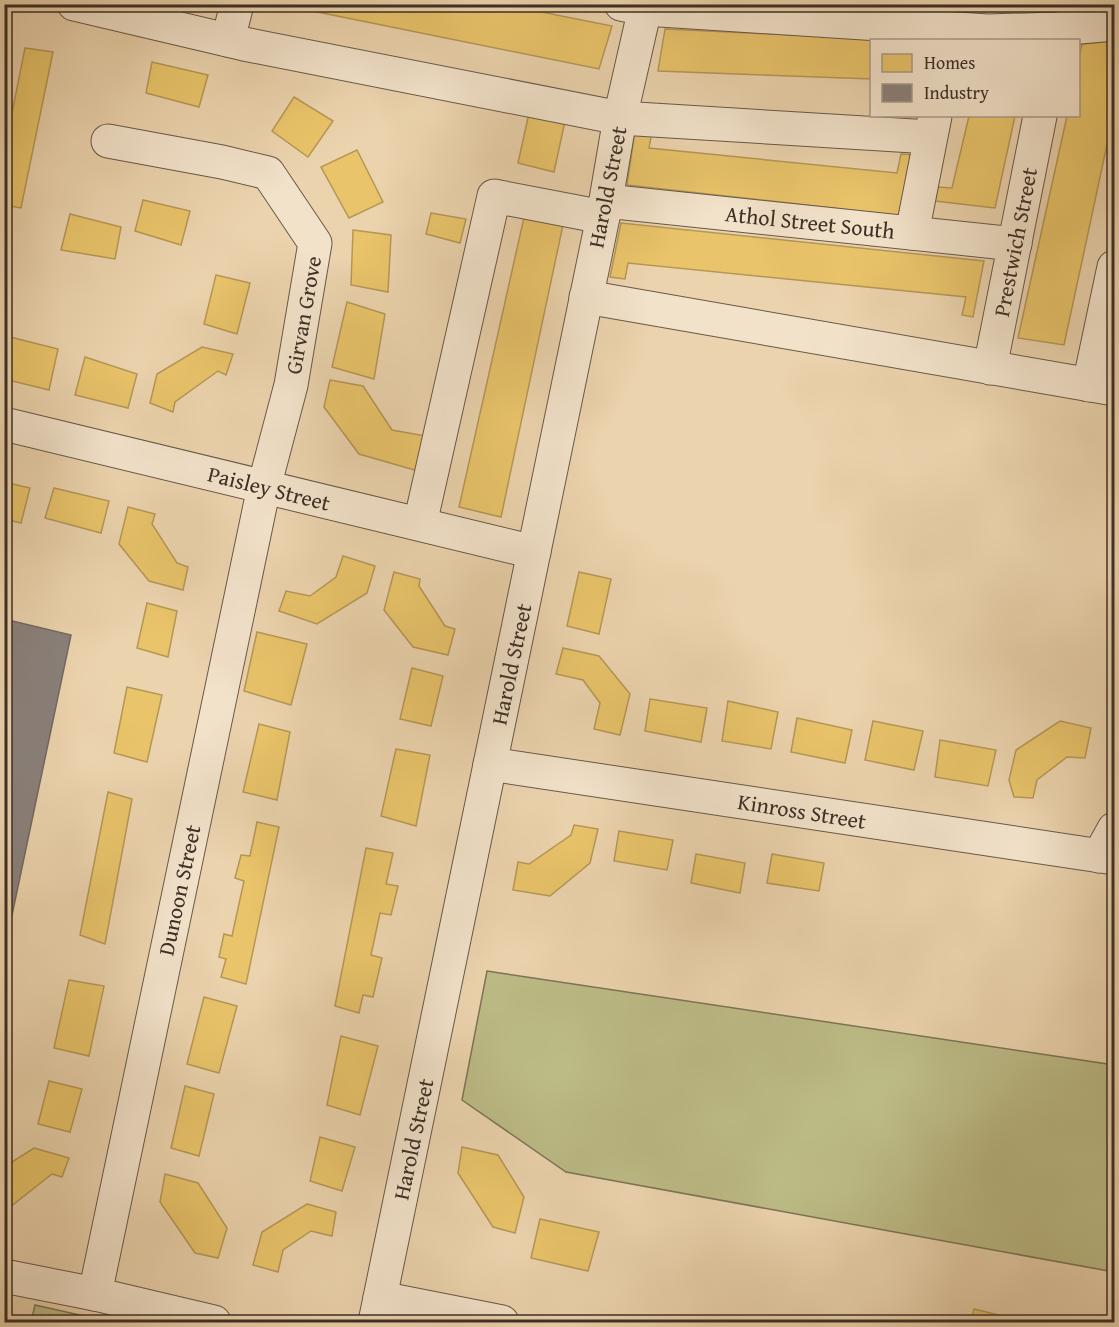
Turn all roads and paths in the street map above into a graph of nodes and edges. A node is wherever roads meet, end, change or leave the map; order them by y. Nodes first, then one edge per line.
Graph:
1 (74, 4) edge
2 (237, 4) edge
3 (637, 6) edge
4 (1114, 24) edge
5 (953, 25) edge
6 (1058, 25) edge
7 (228, 40) junction
8 (1040, 117) edge
9 (620, 118) junction
10 (932, 126) edge
11 (108, 141) dead end
12 (604, 209) junction
13 (912, 233) junction
14 (1015, 244) junction
15 (1114, 267) edge
16 (586, 297) junction
17 (990, 368) junction
18 (1102, 387) edge
19 (4, 424) edge
20 (264, 487) junction
21 (420, 524) junction
22 (534, 552) junction
23 (490, 764) junction
24 (1109, 848) edge
25 (4, 1276) edge
26 (95, 1294) junction
27 (378, 1310) edge
28 (214, 1323) edge
29 (502, 1323) edge

1 - 7 street
2 - 7 street
3 - 5 street
3 - 9 street, Harold Street
4 - 6 street
5 - 6 street
7 - 9 street
8 - 14 street, Prestwich Street
9 - 10 street
9 - 12 street, Harold Street
10 - 13 street
11 - 20 street, Girvan Grove
12 - 13 street, Athol Street South
12 - 16 street, Harold Street
12 - 21 street, Athol Street South
13 - 14 street, Athol Street South
14 - 17 street, Prestwich Street
15 - 18 street
16 - 17 street
16 - 22 street, Harold Street
17 - 18 street
19 - 20 street, Paisley Street
20 - 21 street, Paisley Street
20 - 26 street, Dunoon Street
21 - 22 street, Paisley Street
22 - 23 street, Harold Street
23 - 24 street, Kinross Street
23 - 27 street, Harold Street
25 - 26 street
26 - 28 street
27 - 29 street

